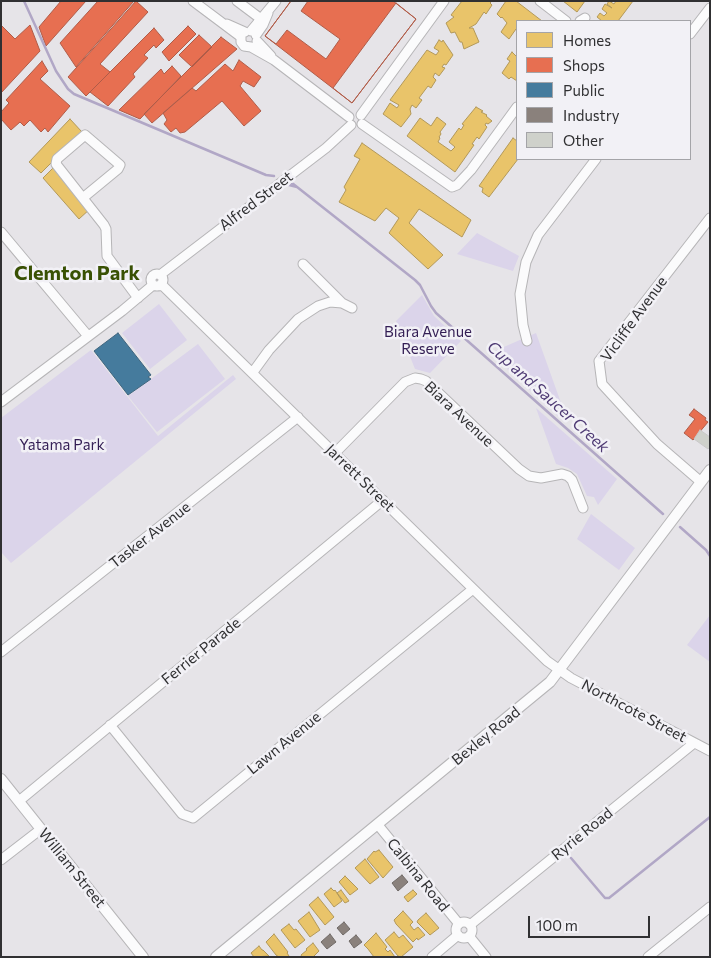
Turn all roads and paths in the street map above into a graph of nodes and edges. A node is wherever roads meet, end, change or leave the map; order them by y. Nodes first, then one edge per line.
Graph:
1 (193, 1) edge
2 (237, 1) edge
3 (276, 1) edge
4 (444, 1) edge
5 (540, 1) edge
6 (710, 8) edge
7 (269, 11) junction
8 (261, 19) junction
9 (565, 20) edge
10 (691, 33) edge
11 (250, 37) junction
12 (516, 108) edge
13 (362, 119) junction
14 (350, 121) junction
15 (595, 160) edge
16 (84, 197) junction
17 (710, 218) edge
18 (1, 232) edge
19 (304, 264) dead end
20 (158, 282) junction
21 (138, 298) junction
22 (342, 303) junction
23 (352, 308) dead end
24 (88, 336) junction
25 (528, 341) dead end
26 (253, 372) junction
27 (1, 402) edge
28 (298, 418) junction
29 (335, 454) junction
30 (710, 470) edge
31 (701, 482) junction
32 (383, 500) junction
33 (583, 508) dead end
34 (473, 589) junction
35 (1, 652) edge
36 (560, 670) junction
37 (110, 725) junction
38 (694, 743) junction
39 (710, 751) edge
40 (1, 779) edge
41 (18, 801) junction
42 (378, 825) junction
43 (41, 829) junction
44 (1, 860) edge
45 (710, 907) edge
46 (459, 924) junction
47 (470, 925) junction
48 (458, 935) junction
49 (469, 936) junction
50 (143, 957) edge
51 (216, 957) edge
52 (432, 957) edge
53 (486, 957) edge
54 (648, 957) edge

1 - 11 street
2 - 8 street
3 - 7 street
4 - 13 street
5 - 9 street
6 - 10 street
7 - 8 street
7 - 11 street
8 - 11 street
11 - 14 street
12 - 13 street
13 - 14 street
13 - 14 street
14 - 20 street, Alfred Street
15 - 25 street
16 - 16 street
16 - 21 street
17 - 31 street, Vicliffe Avenue
18 - 24 street
19 - 22 street
20 - 21 street, Alfred Street
20 - 26 street, Jarrett Street
21 - 24 street, Alfred Street
22 - 23 street
22 - 26 street
24 - 27 street, Alfred Street
26 - 28 street, Jarrett Street
28 - 29 street, Jarrett Street
28 - 35 street, Tasker Avenue
29 - 32 street, Jarrett Street
29 - 33 street, Biara Avenue
30 - 31 main road, Bexley Road
31 - 36 main road, Bexley Road
32 - 34 street, Jarrett Street
32 - 37 street, Ferrier Parade
34 - 36 street, Jarrett Street
34 - 37 street, Lawn Avenue
36 - 38 street, Northcote Street
36 - 42 main road, Bexley Road
37 - 41 street, Ferrier Parade
38 - 39 street, Northcote Street
38 - 47 street, Ryrie Road
40 - 41 main road, William Street
41 - 43 main road, William Street
42 - 46 street, Calbina Road
42 - 51 main road, Bexley Road
43 - 44 street
43 - 50 main road, William Street
45 - 54 street
46 - 47 street
46 - 48 street
47 - 49 street
48 - 49 street
48 - 52 street
49 - 53 street

